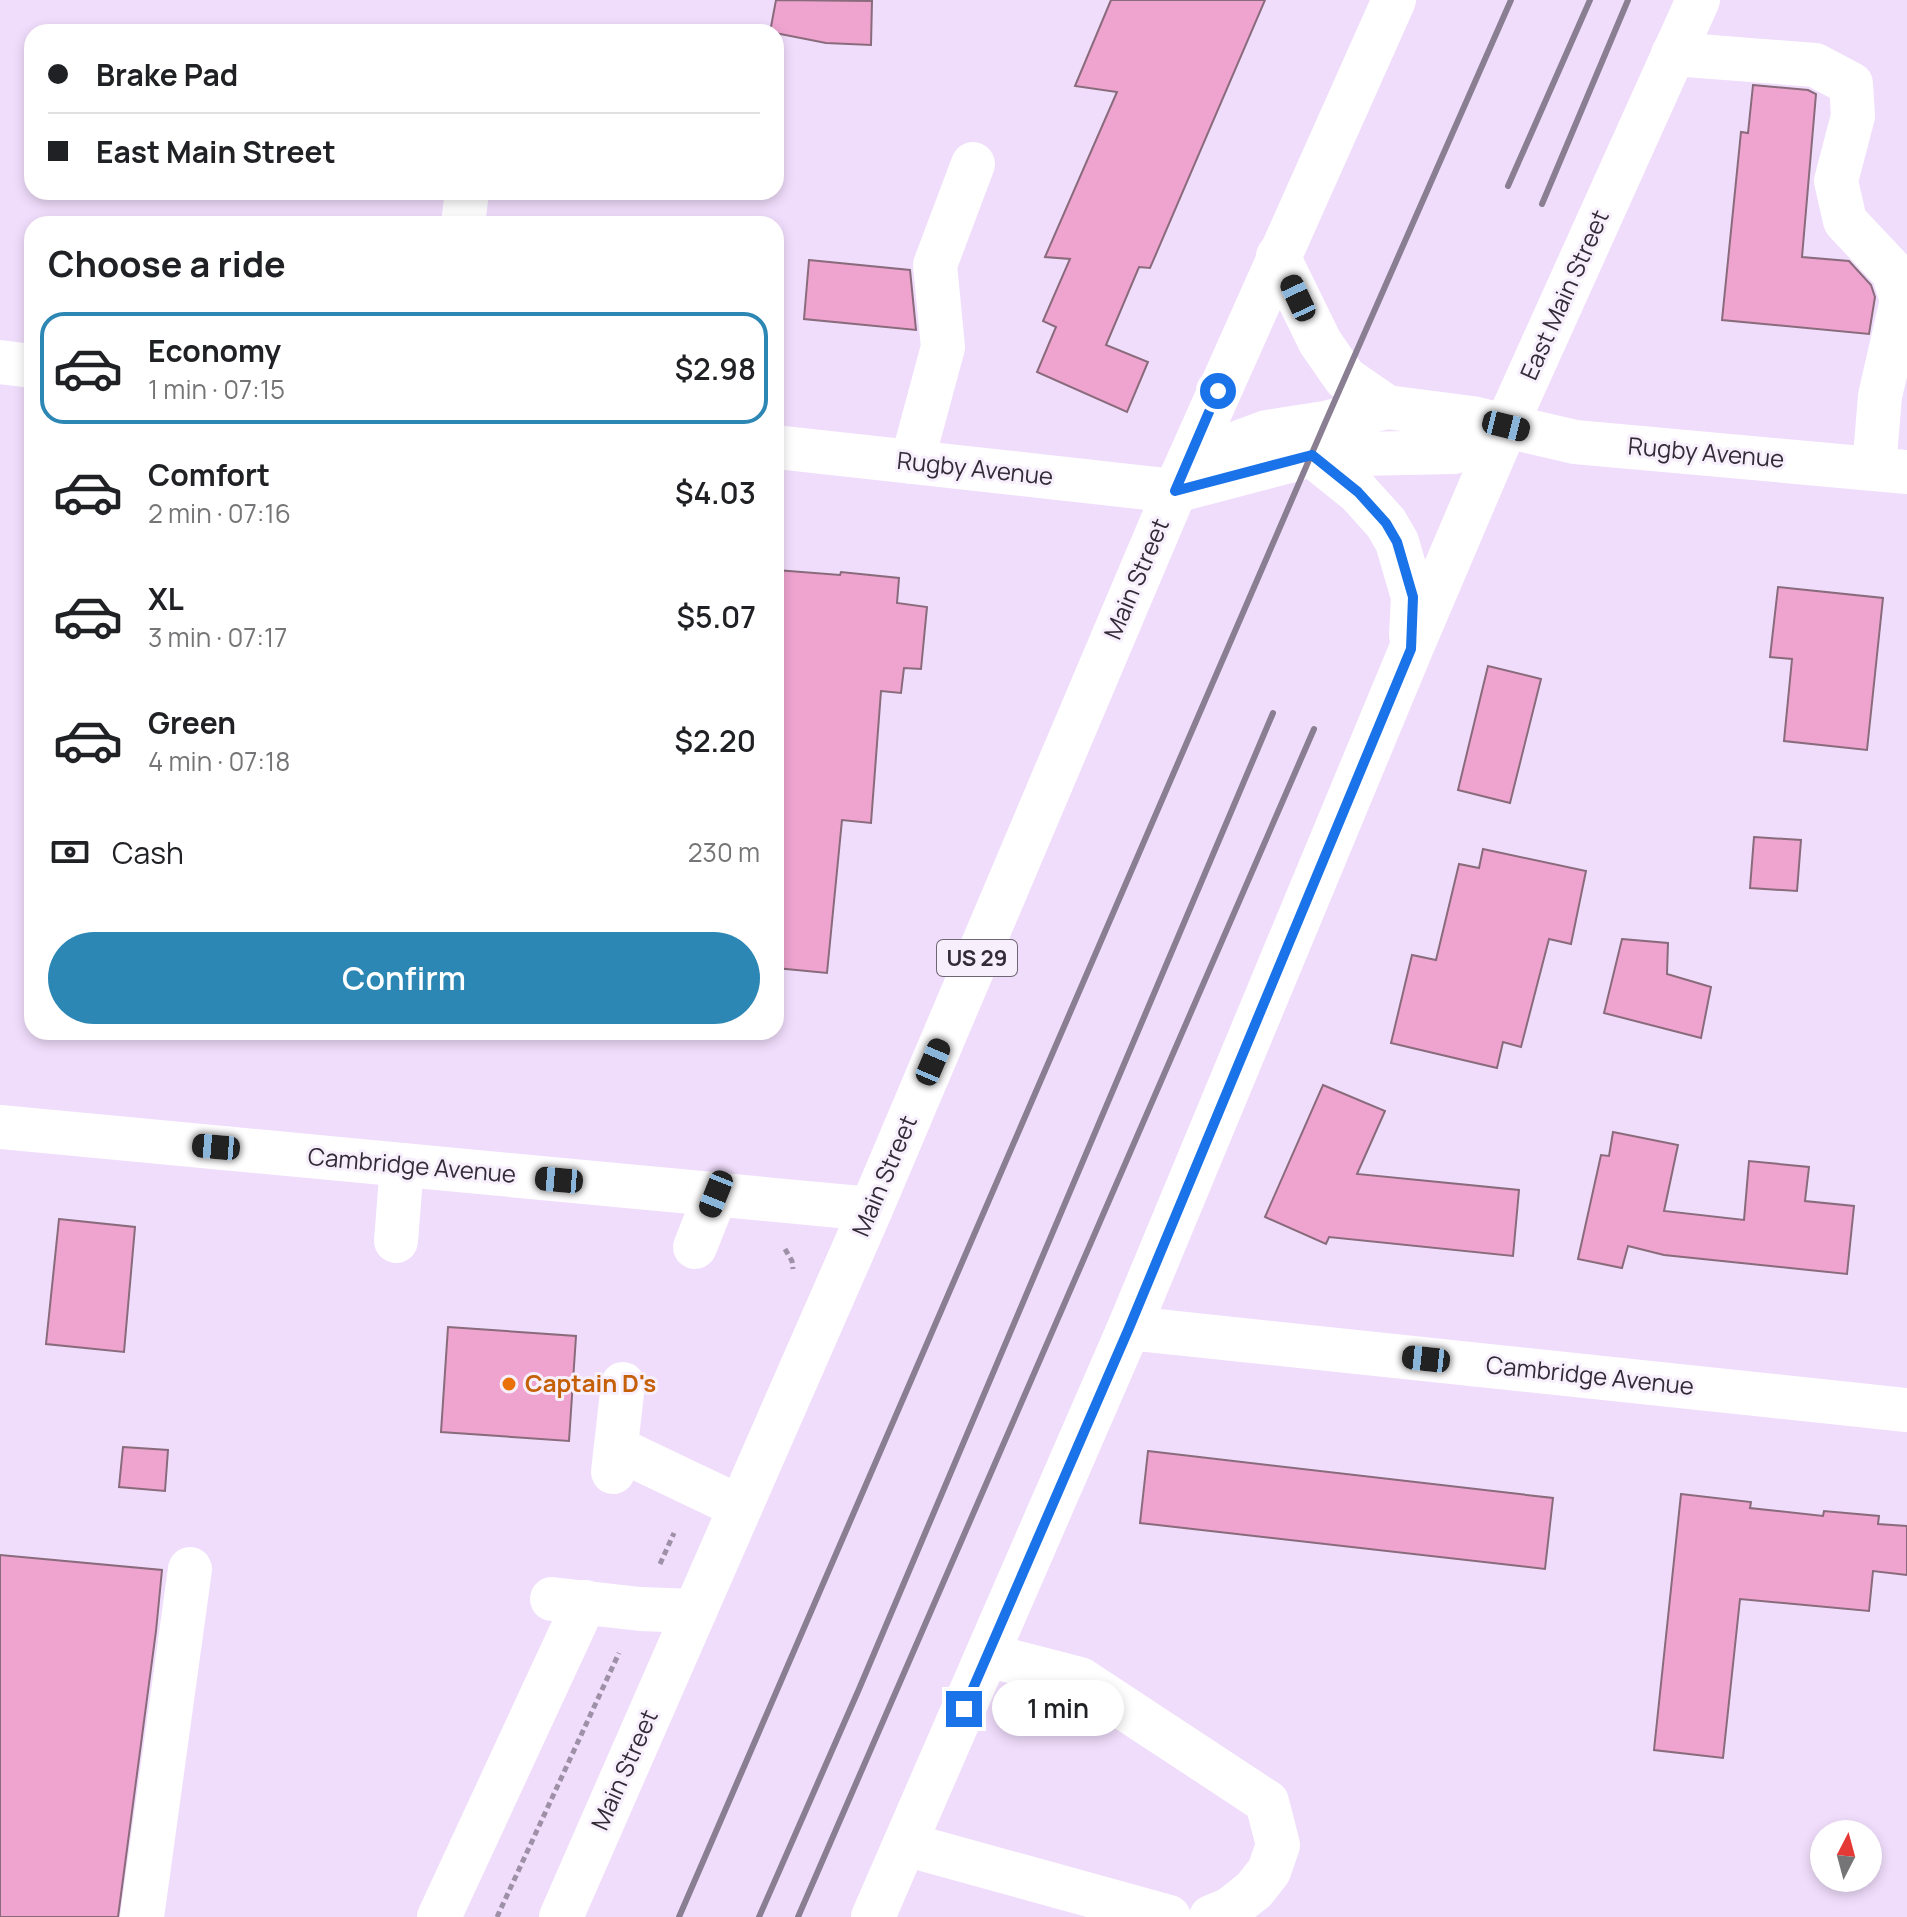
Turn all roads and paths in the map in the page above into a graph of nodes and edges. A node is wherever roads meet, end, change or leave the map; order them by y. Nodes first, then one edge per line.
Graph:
1 (1394, 0) edge
2 (1698, 0) edge
3 (1673, 54) junction
4 (973, 164) dead end
5 (1278, 256) junction
6 (0, 362) edge
7 (24, 365) edge
8 (1387, 407) junction
9 (1506, 426) junction
10 (784, 448) edge
11 (1312, 455) junction
12 (912, 462) junction
13 (1890, 471) edge
14 (1175, 491) junction
15 (1411, 649) junction
16 (0, 1127) edge
17 (402, 1165) junction
18 (716, 1194) junction
19 (871, 1209) junction
20 (396, 1241) dead end
21 (695, 1247) dead end
22 (1129, 1328) junction
23 (623, 1384) dead end
24 (1907, 1410) edge
25 (740, 1507) junction
26 (678, 1524) dead end
27 (659, 1566) dead end
28 (190, 1569) dead end
29 (695, 1611) junction
30 (621, 1648) dead end
31 (987, 1655) junction
32 (905, 1844) junction
33 (142, 1917) edge
34 (439, 1917) edge
35 (497, 1917) edge
36 (561, 1917) edge
37 (873, 1917) edge
38 (1169, 1917) edge
39 (1211, 1917) edge

1 - 5 street, Main Street / US 29
2 - 3 street, East Main Street
3 - 9 street, East Main Street
3 - 13 street
4 - 12 street
5 - 8 street
5 - 14 street, Main Street / US 29
6 - 7 street
8 - 9 street, Rugby Avenue
8 - 14 street, Rugby Avenue
9 - 11 street, Rugby Avenue
9 - 13 street, Rugby Avenue
9 - 15 street, East Main Street
10 - 12 street, Rugby Avenue
11 - 14 street, Rugby Avenue
11 - 15 street
12 - 14 street, Rugby Avenue
14 - 19 street, Main Street / US 29
15 - 22 street, East Main Street
16 - 17 street, Cambridge Avenue
17 - 18 street, Cambridge Avenue
17 - 20 street
18 - 19 street, Cambridge Avenue
18 - 21 street
19 - 25 street, Main Street / US 29
22 - 24 street, Cambridge Avenue
22 - 31 street, East Main Street
23 - 25 street
25 - 29 street, Main Street / US 29
26 - 27 path
28 - 33 street
29 - 34 street
29 - 36 street, Main Street / US 29
30 - 35 path
31 - 32 street, East Main Street
31 - 39 street
32 - 37 street, East Main Street
32 - 38 street

